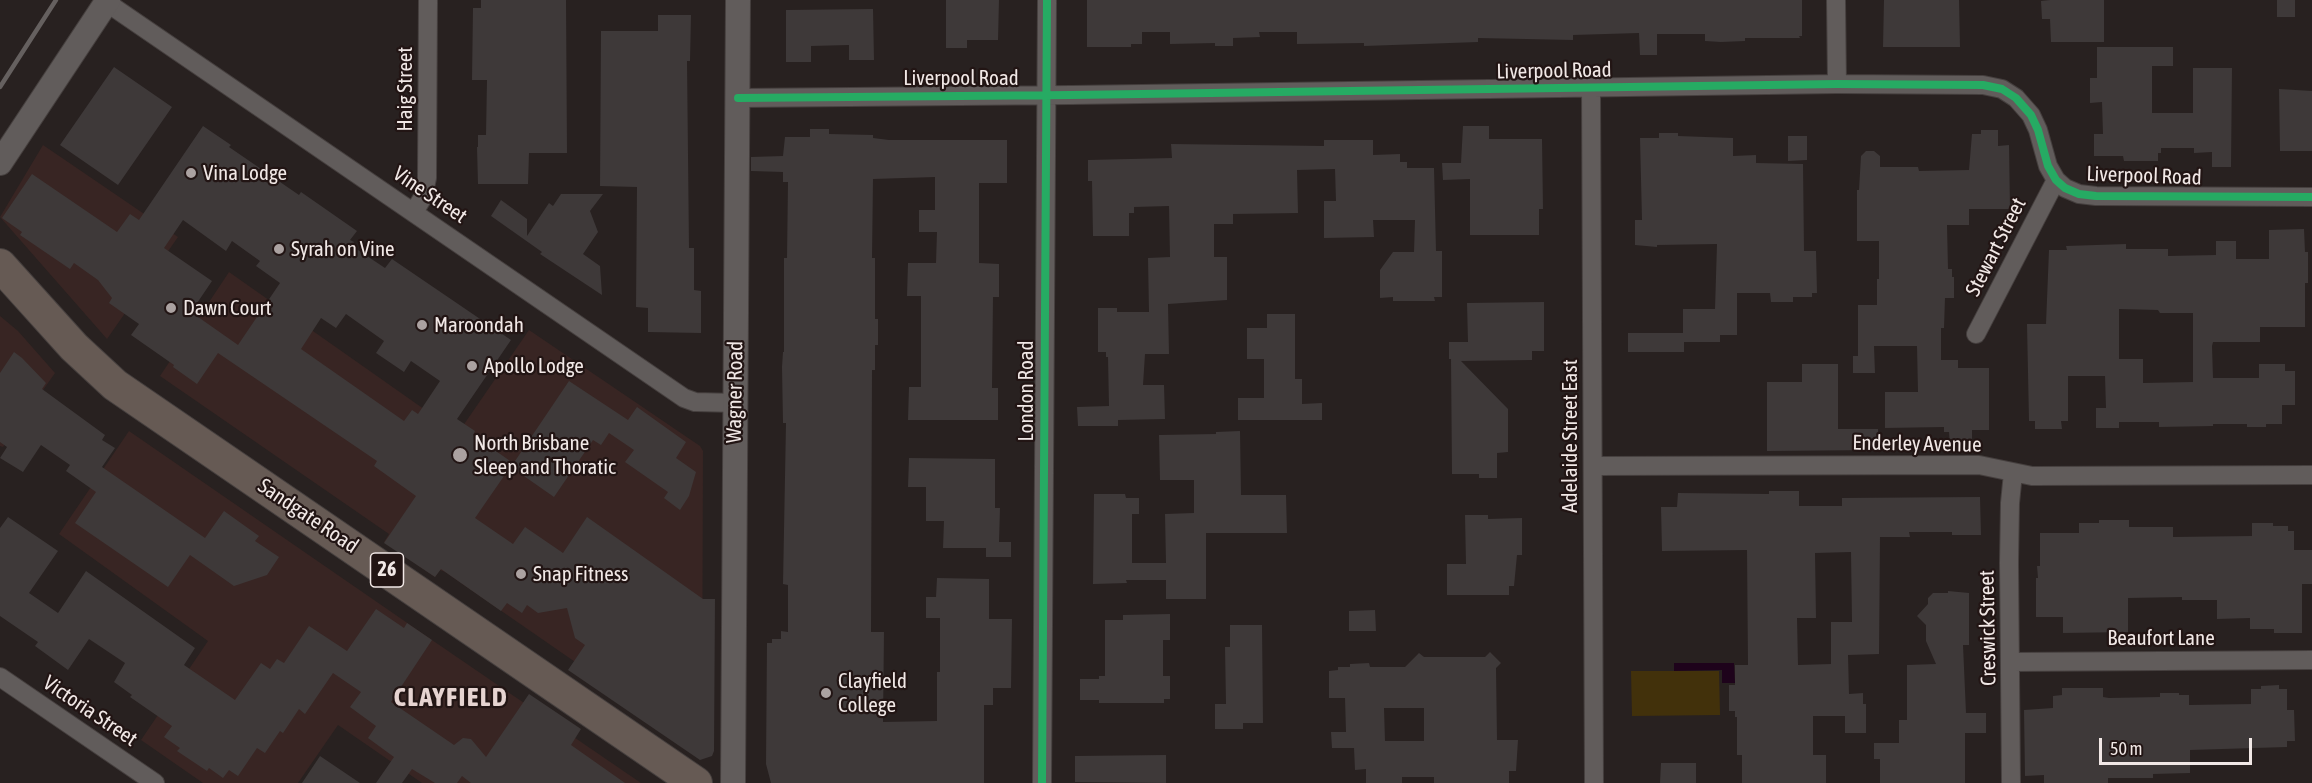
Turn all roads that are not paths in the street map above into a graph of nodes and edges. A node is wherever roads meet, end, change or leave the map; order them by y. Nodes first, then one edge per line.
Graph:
1 (428, 0) edge
2 (738, 0) edge
3 (1047, 0) edge
4 (1836, 0) edge
5 (107, 1) edge
6 (1837, 84) junction
7 (1591, 89) junction
8 (1046, 96) junction
9 (738, 98) junction
10 (0, 164) edge
11 (2056, 180) junction
12 (2312, 197) edge
13 (414, 212) junction
14 (0, 265) edge
15 (1976, 334) dead end
16 (736, 403) junction
17 (1593, 466) junction
18 (2013, 473) junction
19 (2312, 475) edge
20 (2312, 660) edge
21 (2011, 662) junction
22 (0, 677) edge
23 (155, 783) edge
24 (696, 783) edge
25 (733, 783) edge
26 (1042, 783) edge
27 (1594, 783) edge
28 (2011, 783) edge

1 - 13 street, Haig Street
2 - 9 street, Wagner Road
3 - 8 street, London Road
4 - 6 street
5 - 10 street
5 - 13 street, Vine Street
6 - 7 street, Liverpool Road
6 - 11 street, Liverpool Road
7 - 8 street, Liverpool Road
7 - 17 street, Adelaide Street East
8 - 9 street, Liverpool Road
8 - 26 street, London Road
9 - 16 street, Wagner Road
11 - 12 street, Liverpool Road
11 - 15 street, Stewart Street
13 - 16 street, Vine Street
14 - 24 highway, Sandgate Road / 26
16 - 25 street, Wagner Road
17 - 18 street, Enderley Avenue
17 - 27 street, Adelaide Street East
18 - 19 street, Enderley Avenue
18 - 21 street, Creswick Street
20 - 21 street, Beaufort Lane
21 - 28 street, Creswick Street
22 - 23 street, Victoria Street

